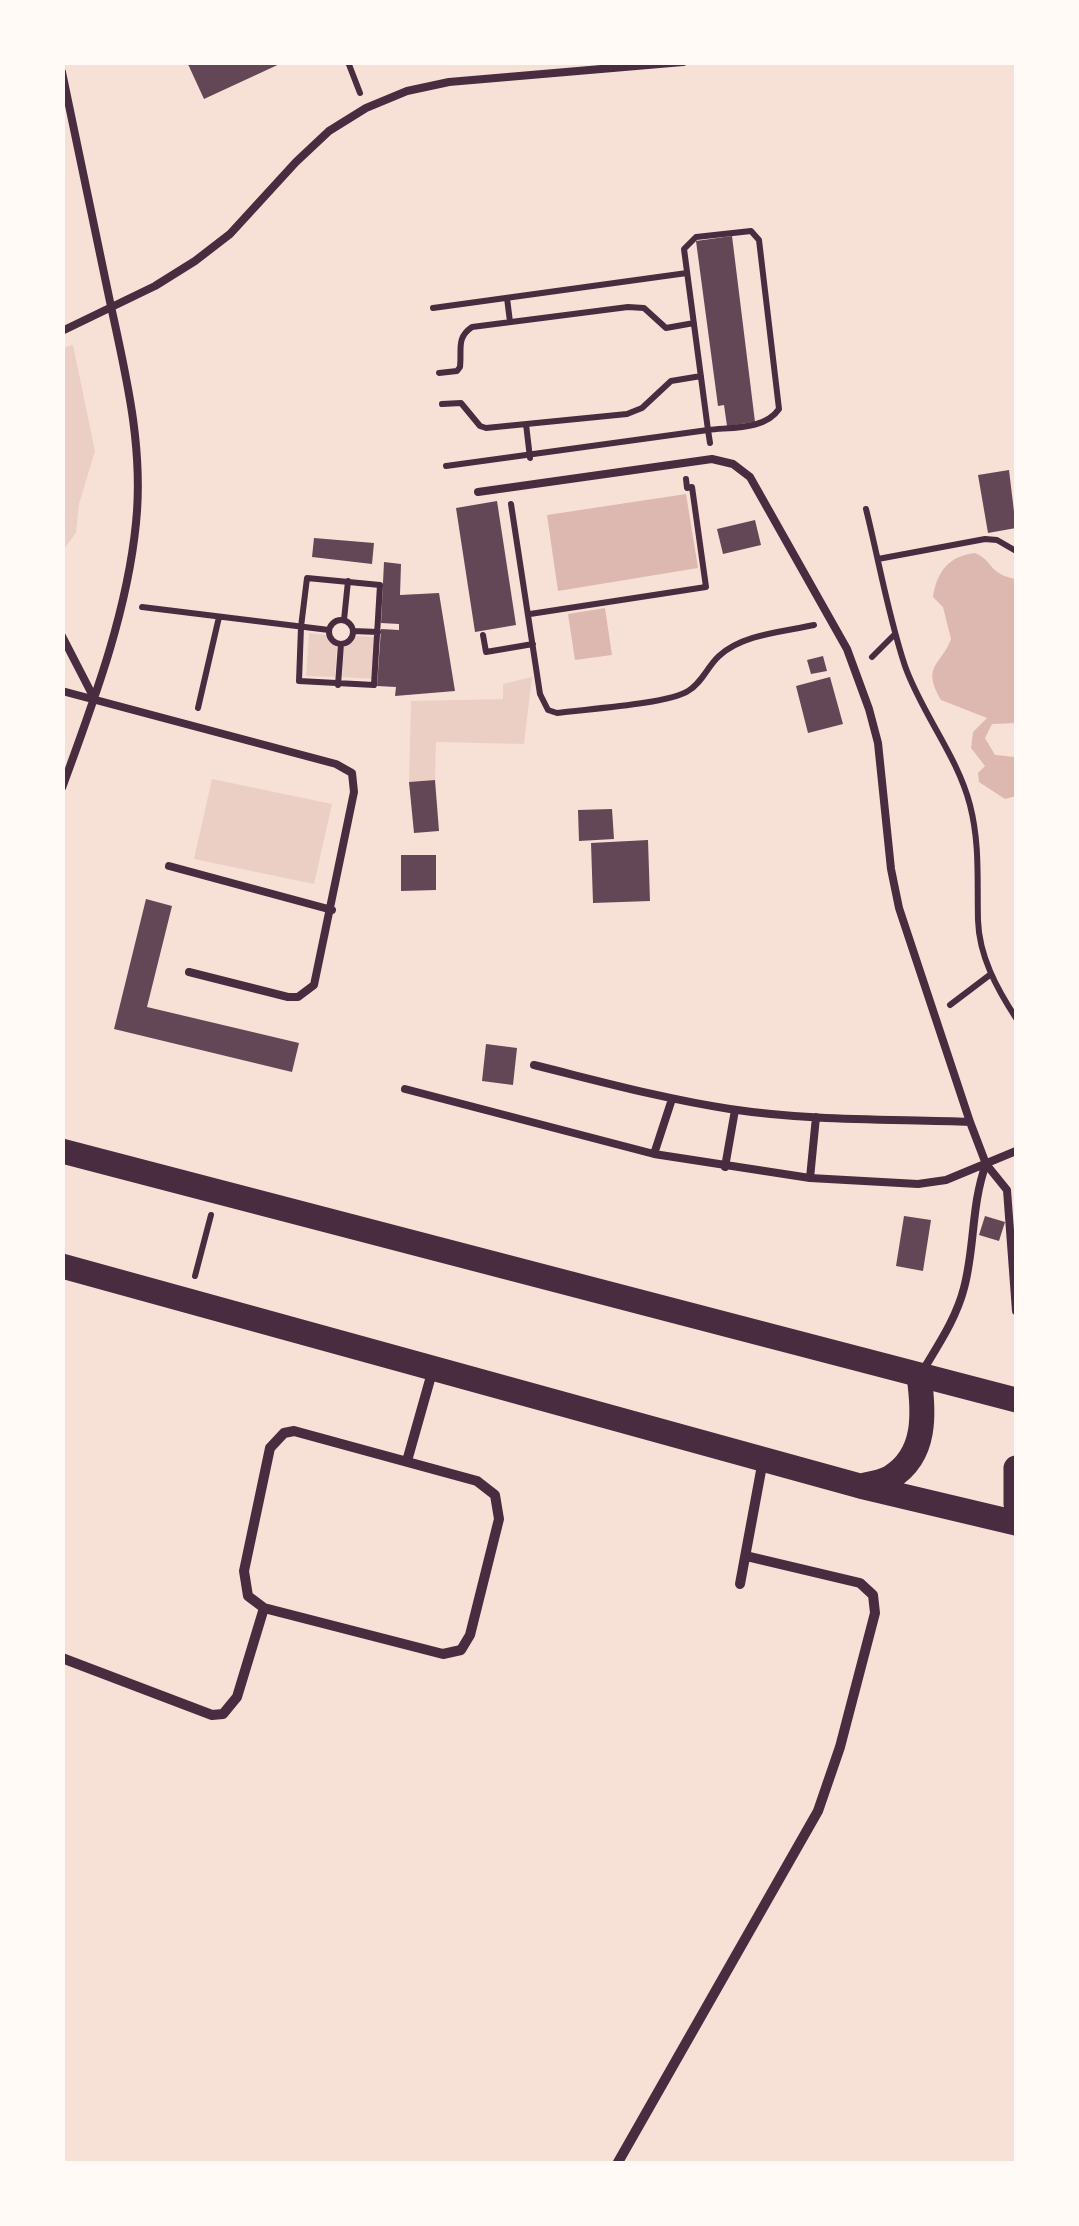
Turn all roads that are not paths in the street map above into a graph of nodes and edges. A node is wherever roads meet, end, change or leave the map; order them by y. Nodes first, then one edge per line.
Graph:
1 (683, 62) edge
2 (62, 72) edge
3 (112, 306) junction
4 (62, 331) edge
5 (478, 492) dead end
6 (62, 636) edge
7 (62, 691) edge
8 (95, 700) junction
9 (64, 776) edge
10 (62, 788) edge
11 (169, 866) dead end
12 (332, 910) junction
13 (189, 972) dead end
14 (534, 1066) dead end
15 (405, 1089) dead end
16 (672, 1099) junction
17 (735, 1110) junction
18 (816, 1117) junction
19 (970, 1122) junction
20 (62, 1151) edge
21 (1016, 1151) edge
22 (654, 1154) junction
23 (986, 1164) junction
24 (725, 1167) junction
25 (810, 1178) junction
26 (62, 1266) edge
27 (1016, 1312) edge
28 (433, 1368) junction
29 (919, 1376) junction
30 (1016, 1400) edge
31 (764, 1459) junction
32 (407, 1461) junction
33 (1016, 1468) edge
34 (860, 1486) junction
35 (1016, 1504) edge
36 (1016, 1524) edge
37 (746, 1556) junction
38 (740, 1584) dead end
39 (264, 1608) junction
40 (62, 1658) edge
41 (618, 2164) edge

1 - 3 lane
2 - 3 lane
3 - 4 lane
3 - 8 lane
5 - 19 lane
6 - 8 lane
7 - 8 lane
8 - 9 lane
8 - 12 lane
9 - 10 lane
11 - 12 lane
12 - 13 lane
14 - 16 lane
15 - 22 lane
16 - 17 lane
16 - 22 lane
17 - 18 lane
17 - 24 lane
18 - 19 lane
18 - 25 lane
19 - 23 lane
20 - 29 main road
21 - 23 lane
22 - 24 lane
23 - 25 lane
23 - 27 lane
23 - 29 lane
24 - 25 lane
26 - 28 main road
28 - 31 main road
28 - 32 street
29 - 30 main road
29 - 34 main road
31 - 34 main road
31 - 37 street
32 - 39 street
32 - 39 street
33 - 35 main road
34 - 36 main road
37 - 38 street
37 - 41 street
39 - 40 street

